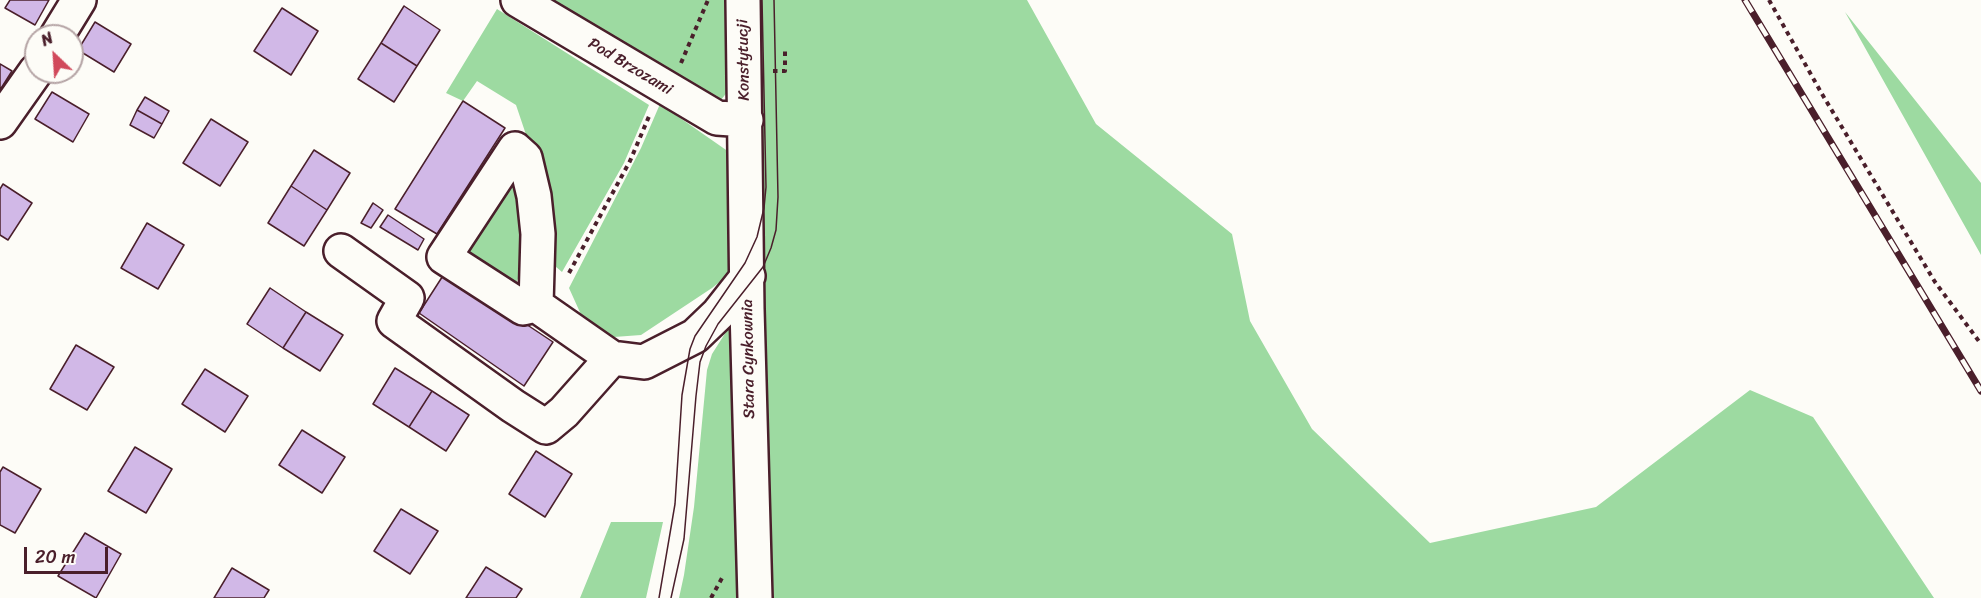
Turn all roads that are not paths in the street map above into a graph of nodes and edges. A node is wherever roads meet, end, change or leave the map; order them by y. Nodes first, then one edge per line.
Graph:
1 (78, 0) edge
2 (518, 0) edge
3 (743, 0) edge
4 (64, 24) edge
5 (27, 84) edge
6 (746, 120) junction
7 (0, 122) edge
8 (340, 251) dead end
9 (747, 276) junction
10 (539, 307) road end
11 (612, 358) junction
12 (755, 598) edge

1 - 4 street
2 - 6 street, Pod Brzozami
3 - 6 street, Konstytucji
5 - 7 street
6 - 9 street, Stara Cynkownia
8 - 11 street
9 - 11 street
9 - 12 street, Stara Cynkownia
10 - 11 street

